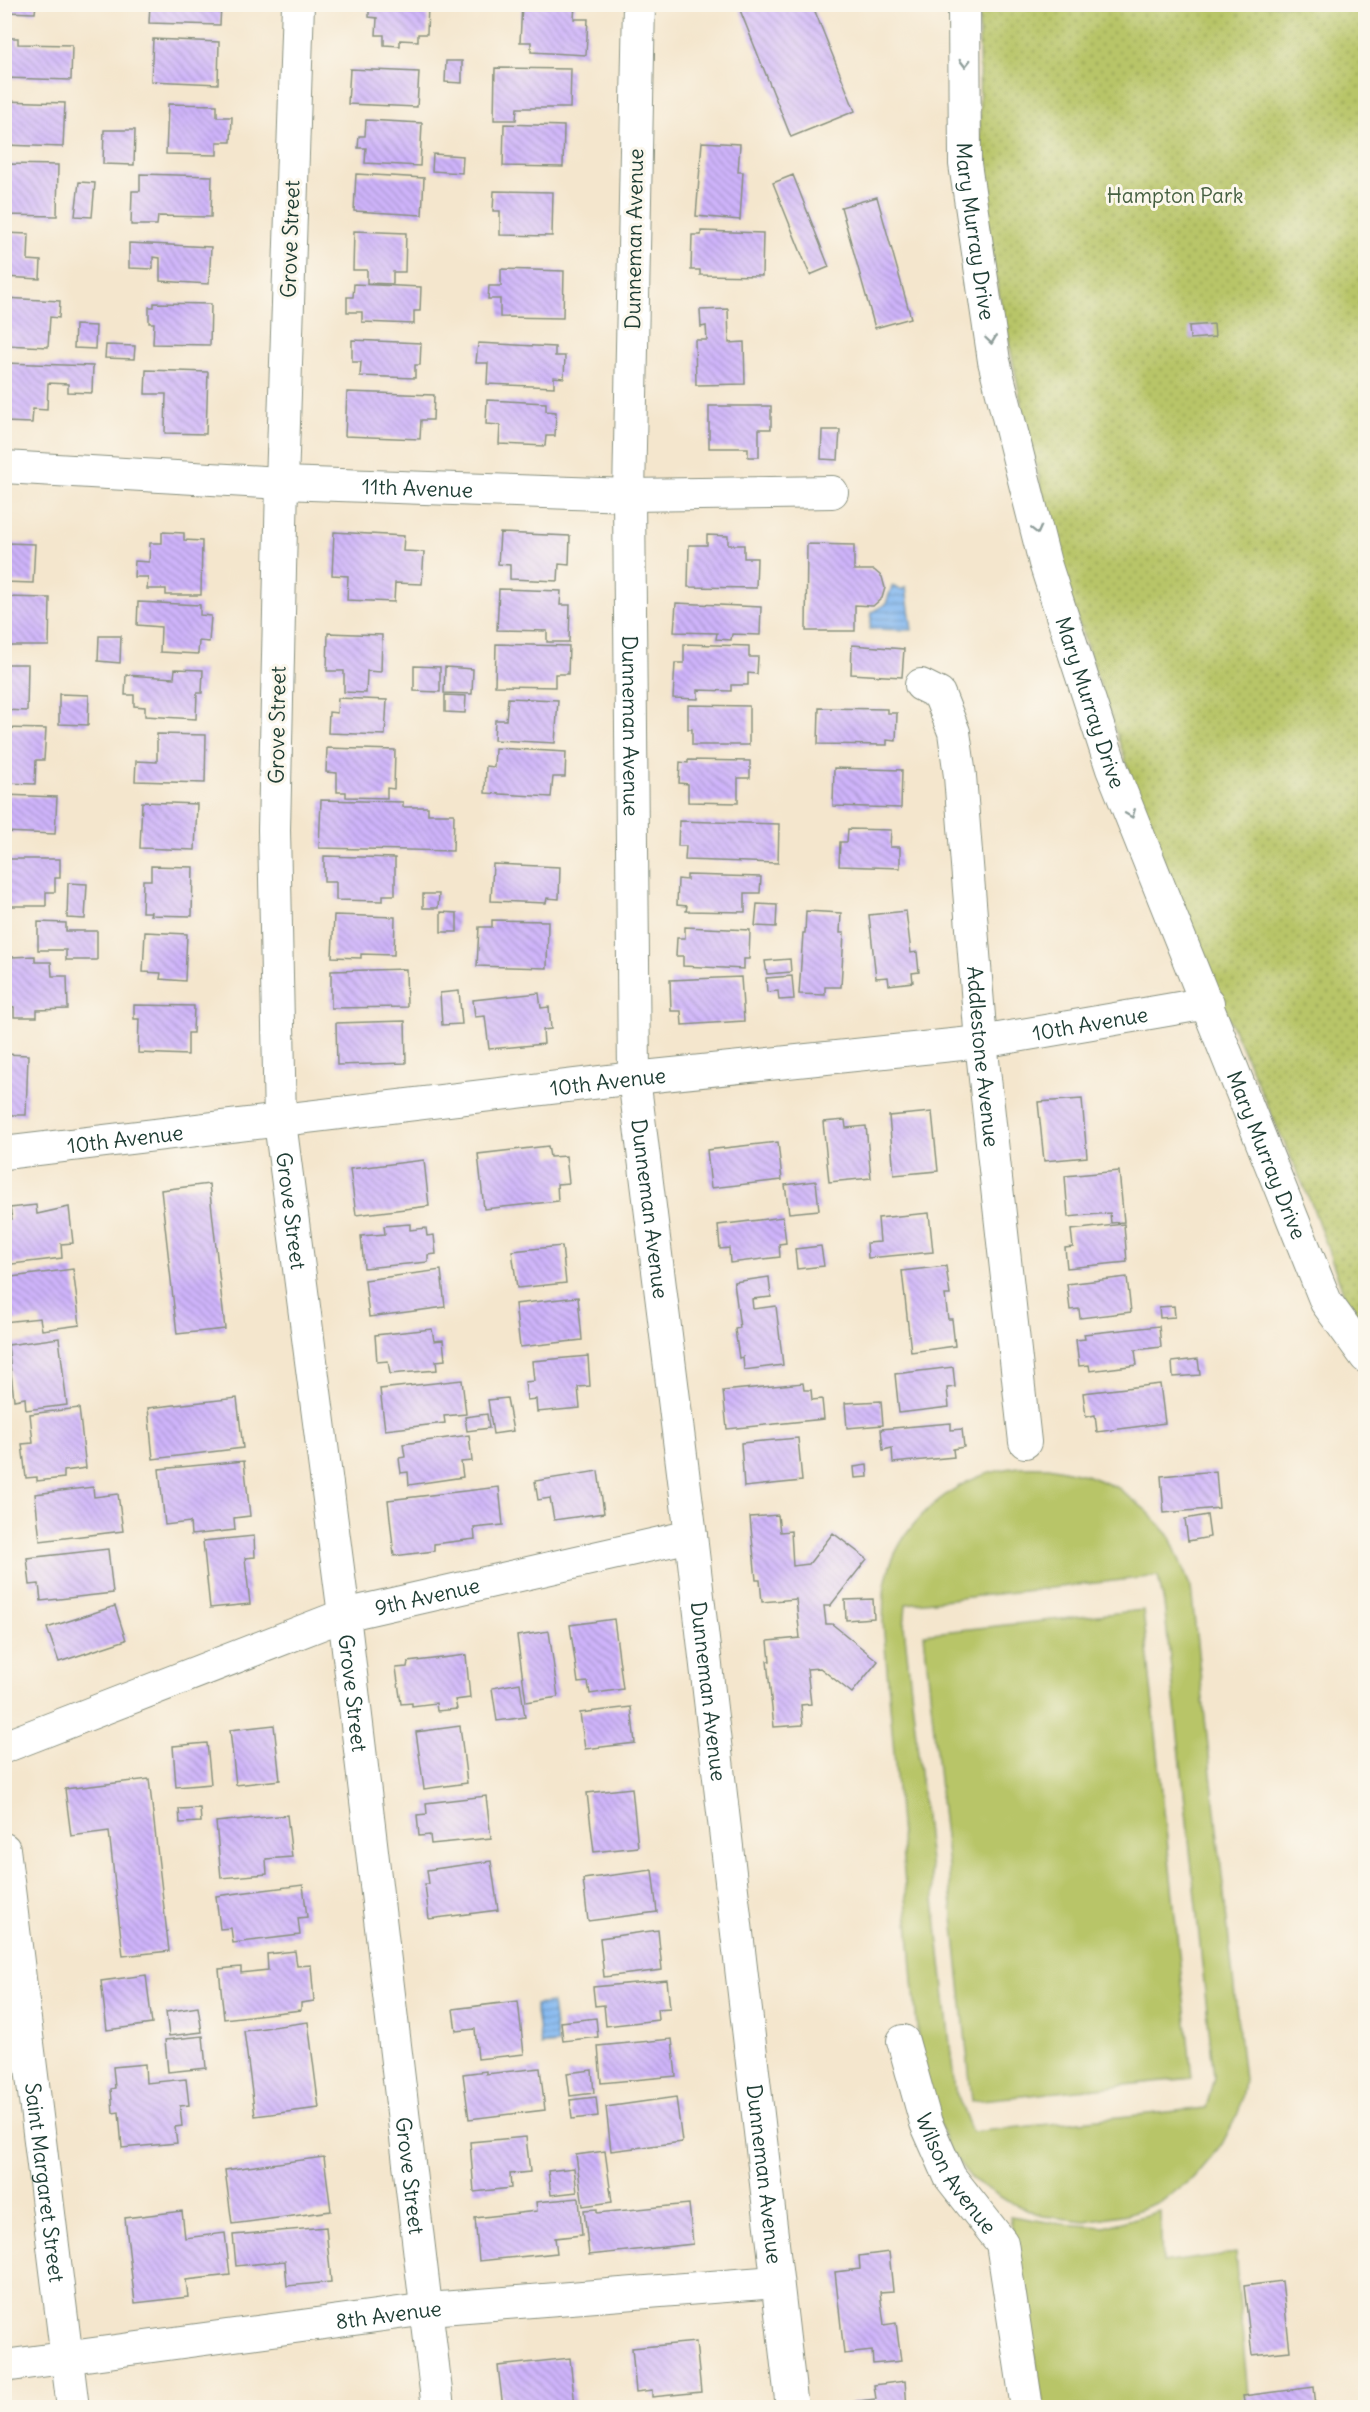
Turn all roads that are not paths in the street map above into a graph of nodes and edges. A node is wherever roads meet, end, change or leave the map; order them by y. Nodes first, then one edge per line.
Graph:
1 (298, 4) edge
2 (639, 4) edge
3 (964, 4) edge
4 (4, 467) edge
5 (282, 483) junction
6 (831, 492) dead end
7 (629, 495) junction
8 (921, 685) dead end
9 (1208, 1003) junction
10 (981, 1042) junction
11 (634, 1078) junction
12 (280, 1122) junction
13 (4, 1153) edge
14 (1365, 1357) edge
15 (1025, 1442) dead end
16 (691, 1536) junction
17 (344, 1615) junction
18 (4, 1748) edge
19 (4, 1849) edge
20 (903, 2042) dead end
21 (776, 2282) junction
22 (428, 2309) junction
23 (66, 2358) junction
24 (4, 2366) edge
25 (73, 2408) edge
26 (438, 2408) edge
27 (792, 2408) edge
28 (1028, 2408) edge

1 - 5 street, Grove Street
2 - 7 street, Dunneman Avenue
3 -> 9 street, Mary Murray Drive
4 - 5 street, 11th Avenue
5 - 7 street, 11th Avenue
5 - 12 street, Grove Street
6 - 7 street, 11th Avenue
7 - 11 street, Dunneman Avenue
8 - 10 street, Addlestone Avenue
9 - 10 street, 10th Avenue
9 - 14 street, Mary Murray Drive
10 - 11 street, 10th Avenue
10 - 15 street, Addlestone Avenue
11 - 12 street, 10th Avenue
11 - 16 street, Dunneman Avenue
12 - 13 street, 10th Avenue
12 - 17 street, Grove Street
16 - 17 street, 9th Avenue
16 - 21 street, Dunneman Avenue
17 - 18 street, 9th Avenue
17 - 22 street, Grove Street
19 - 23 street, Saint Margaret Street
20 - 28 street, Wilson Avenue
21 - 22 street, 8th Avenue
21 - 27 street, Dunneman Avenue
22 - 23 street, 8th Avenue
22 - 26 street, Grove Street
23 - 24 street, 8th Avenue
23 - 25 street, Saint Margaret Street

